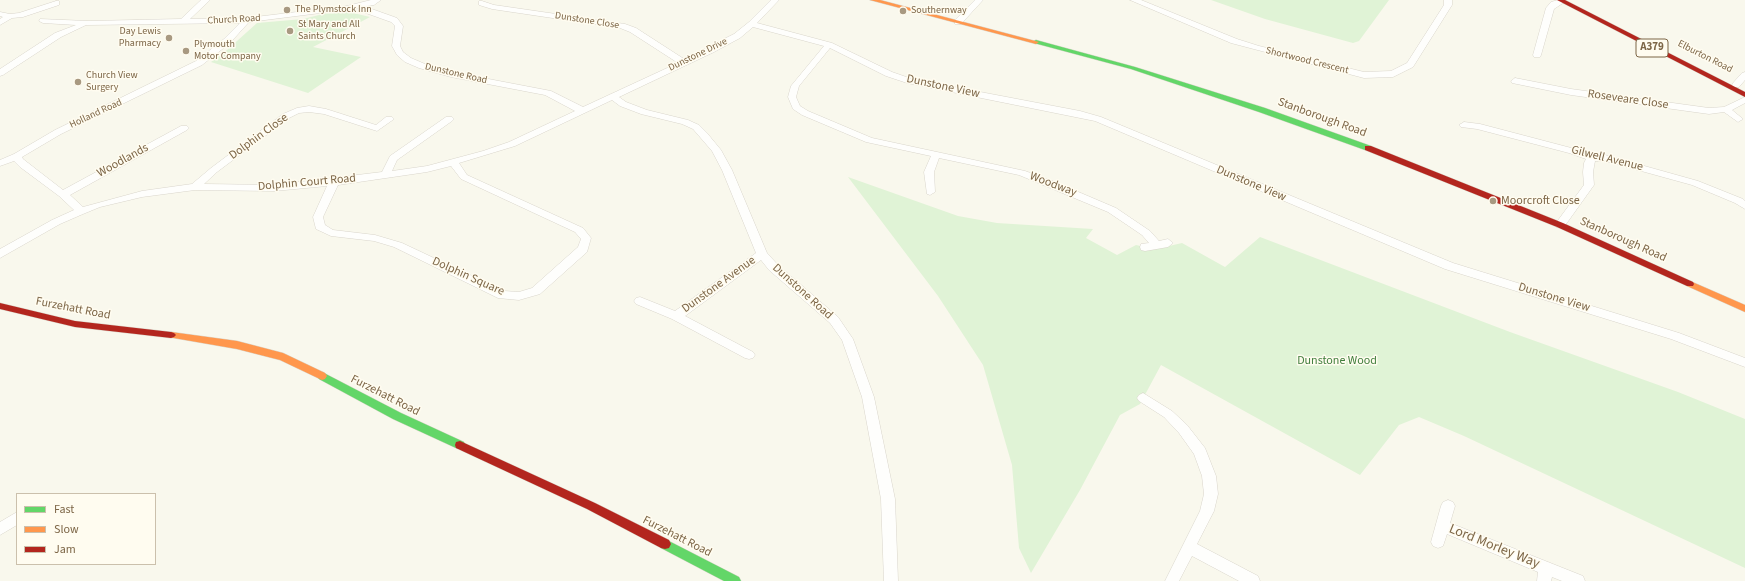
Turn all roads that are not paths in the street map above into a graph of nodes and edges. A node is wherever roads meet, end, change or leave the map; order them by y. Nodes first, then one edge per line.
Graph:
1 (206, 0) edge
2 (377, 0) edge
3 (775, 0) edge
4 (873, 0) edge
5 (979, 0) edge
6 (1134, 0) edge
7 (1448, 0) edge
8 (1565, 0) edge
9 (56, 3) dead end
10 (482, 3) dead end
11 (362, 5) junction
12 (0, 14) edge
13 (10, 16) junction
14 (247, 20) junction
15 (43, 21) dead end
16 (182, 22) junction
17 (958, 22) junction
18 (0, 23) edge
19 (88, 23) junction
20 (752, 24) junction
21 (829, 45) junction
22 (1537, 55) dead end
23 (684, 63) junction
24 (0, 73) edge
25 (1745, 75) edge
26 (1515, 81) dead end
27 (1736, 85) junction
28 (1745, 89) edge
29 (1745, 95) edge
30 (613, 97) junction
31 (1745, 100) edge
32 (1726, 109) junction
33 (583, 111) junction
34 (389, 119) dead end
35 (449, 119) dead end
36 (1738, 119) dead end
37 (1464, 125) dead end
38 (184, 128) dead end
39 (436, 128) junction
40 (445, 131) dead end
41 (936, 155) junction
42 (17, 156) junction
43 (1592, 158) junction
44 (0, 162) edge
45 (453, 162) junction
46 (386, 175) junction
47 (334, 182) junction
48 (195, 187) junction
49 (930, 192) dead end
50 (63, 194) junction
51 (1745, 206) edge
52 (80, 212) junction
53 (1560, 225) junction
54 (1168, 243) dead end
55 (1157, 245) junction
56 (1145, 248) dead end
57 (0, 254) edge
58 (762, 254) junction
59 (640, 301) dead end
60 (0, 306) edge
61 (1745, 309) edge
62 (676, 316) junction
63 (749, 355) dead end
64 (1745, 363) edge
65 (1143, 398) dead end
66 (1448, 506) dead end
67 (16, 519) edge
68 (1442, 526) junction
69 (0, 529) edge
70 (1438, 542) dead end
71 (1189, 547) junction
72 (1545, 574) edge
73 (735, 581) edge
74 (890, 581) edge
75 (1172, 581) edge
76 (1253, 581) edge
77 (1578, 581) edge

1 - 16 street
2 - 11 street, Church Road
3 - 20 street, Dunstone Drive
4 - 17 street, Stanborough Road
5 - 17 street
6 - 7 street, Shortwood Crescent
8 - 22 street
8 - 27 street, Elburton Road / A379
8 - 29 street, Elburton Road / A379
9 - 13 street
10 - 23 street, Dunstone Close
11 - 14 street, Church Road
11 - 33 street, Dunstone Road
12 - 13 street
13 - 18 street
14 - 16 street, Church Road
14 - 42 street, Holland Road
15 - 19 street, Church Road
16 - 19 street, Church Road
17 - 53 street, Stanborough Road
19 - 24 street
20 - 21 street, Dunstone View
20 - 23 street, Dunstone Drive
21 - 41 street, Woodway
21 - 64 street, Dunstone View
23 - 30 street, Dunstone Drive
25 - 27 street
26 - 32 street, Roseveare Close
27 - 28 street, Elburton Road / A379
30 - 33 street, Dolphin Court Road
30 - 58 street, Dunstone Road
31 - 32 street, Roseveare Close
32 - 36 street
33 - 45 street, Dolphin Court Road
34 - 48 street, Dolphin Close
35 - 39 street
37 - 43 street, Gilwell Avenue
38 - 50 street, Woodlands
39 - 40 street
39 - 46 street
41 - 49 street
41 - 55 street, Woodway
42 - 44 street, Holland Road
42 - 50 street
43 - 51 street, Gilwell Avenue
43 - 53 street
45 - 46 street, Dolphin Court Road
45 - 47 street, Dolphin Square
46 - 47 street, Dolphin Court Road
47 - 48 street, Dolphin Court Road
48 - 52 street, Dolphin Court Road
50 - 52 street
52 - 57 street, Dolphin Court Road
53 - 61 street, Stanborough Road
54 - 55 street
55 - 56 street
58 - 62 street, Dunstone Avenue
58 - 74 street, Dunstone Road
59 - 62 street, Dunstone Avenue
60 - 73 street, Furzehatt Road
62 - 63 street, Dunstone Avenue
65 - 71 street
66 - 68 street, Lord Morley Way
67 - 69 street
68 - 70 street, Lord Morley Way
68 - 72 street, Lord Morley Way
71 - 75 street
71 - 76 street
72 - 77 street, Lord Morley Way

